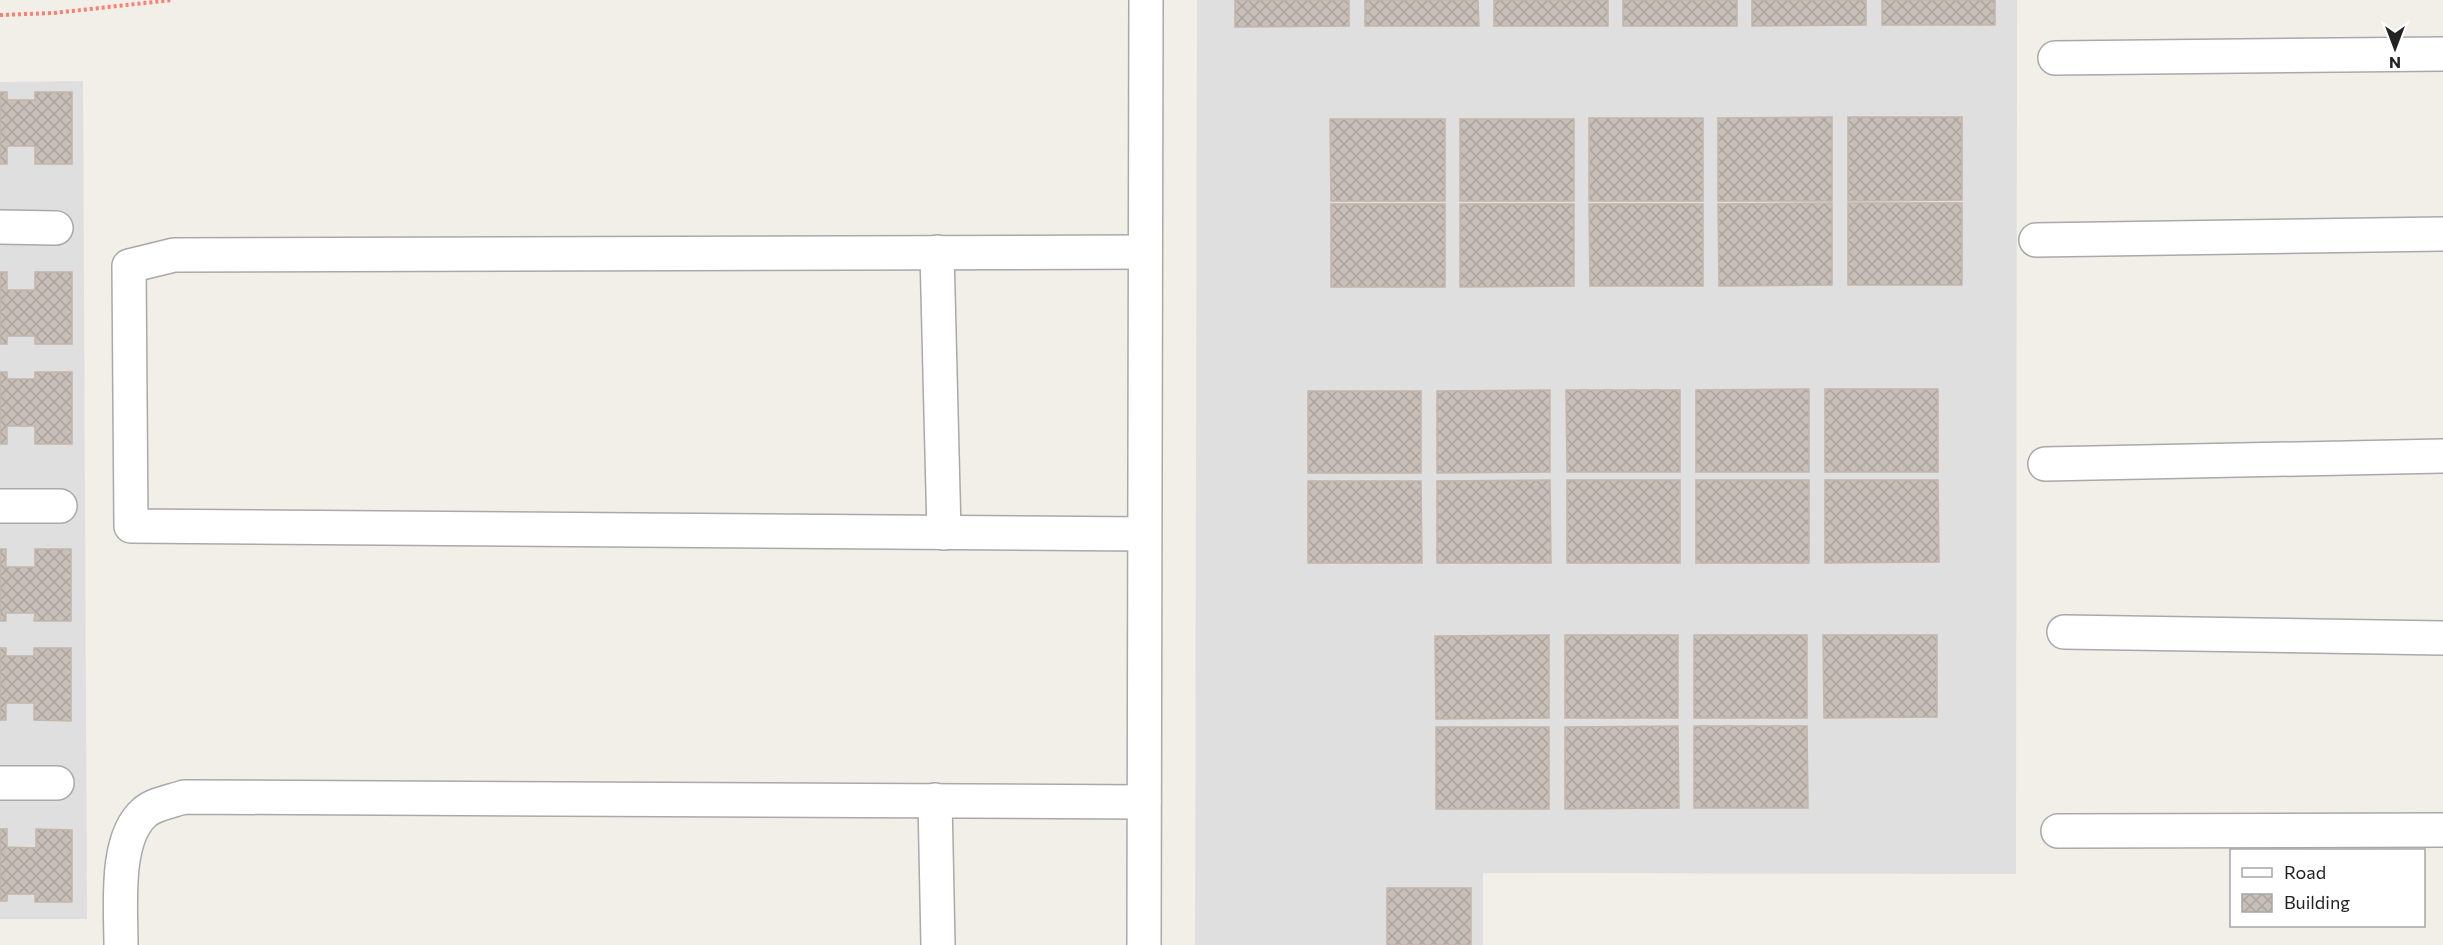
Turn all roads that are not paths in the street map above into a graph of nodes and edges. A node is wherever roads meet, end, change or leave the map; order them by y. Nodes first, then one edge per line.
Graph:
1 (1146, 0) edge
2 (2443, 54) edge
3 (2055, 58) dead end
4 (0, 227) edge
5 (56, 228) dead end
6 (2443, 234) edge
7 (2036, 240) dead end
8 (937, 252) junction
9 (1145, 252) junction
10 (2443, 456) edge
11 (2045, 464) dead end
12 (0, 506) edge
13 (60, 506) dead end
14 (944, 533) junction
15 (1144, 534) junction
16 (2064, 632) dead end
17 (2443, 638) edge
18 (0, 783) edge
19 (57, 783) dead end
20 (935, 800) junction
21 (1144, 802) junction
22 (2443, 830) edge
23 (2058, 831) dead end
24 (121, 945) edge
25 (938, 945) edge
26 (1144, 945) edge

1 - 9 street
2 - 3 street
4 - 5 street
6 - 7 street
8 - 9 street
8 - 14 street
8 - 14 street
9 - 15 street
10 - 11 street
12 - 13 street
14 - 15 street
15 - 21 street
16 - 17 street
18 - 19 street
20 - 21 street
20 - 24 street
20 - 25 street
21 - 26 street
22 - 23 street

